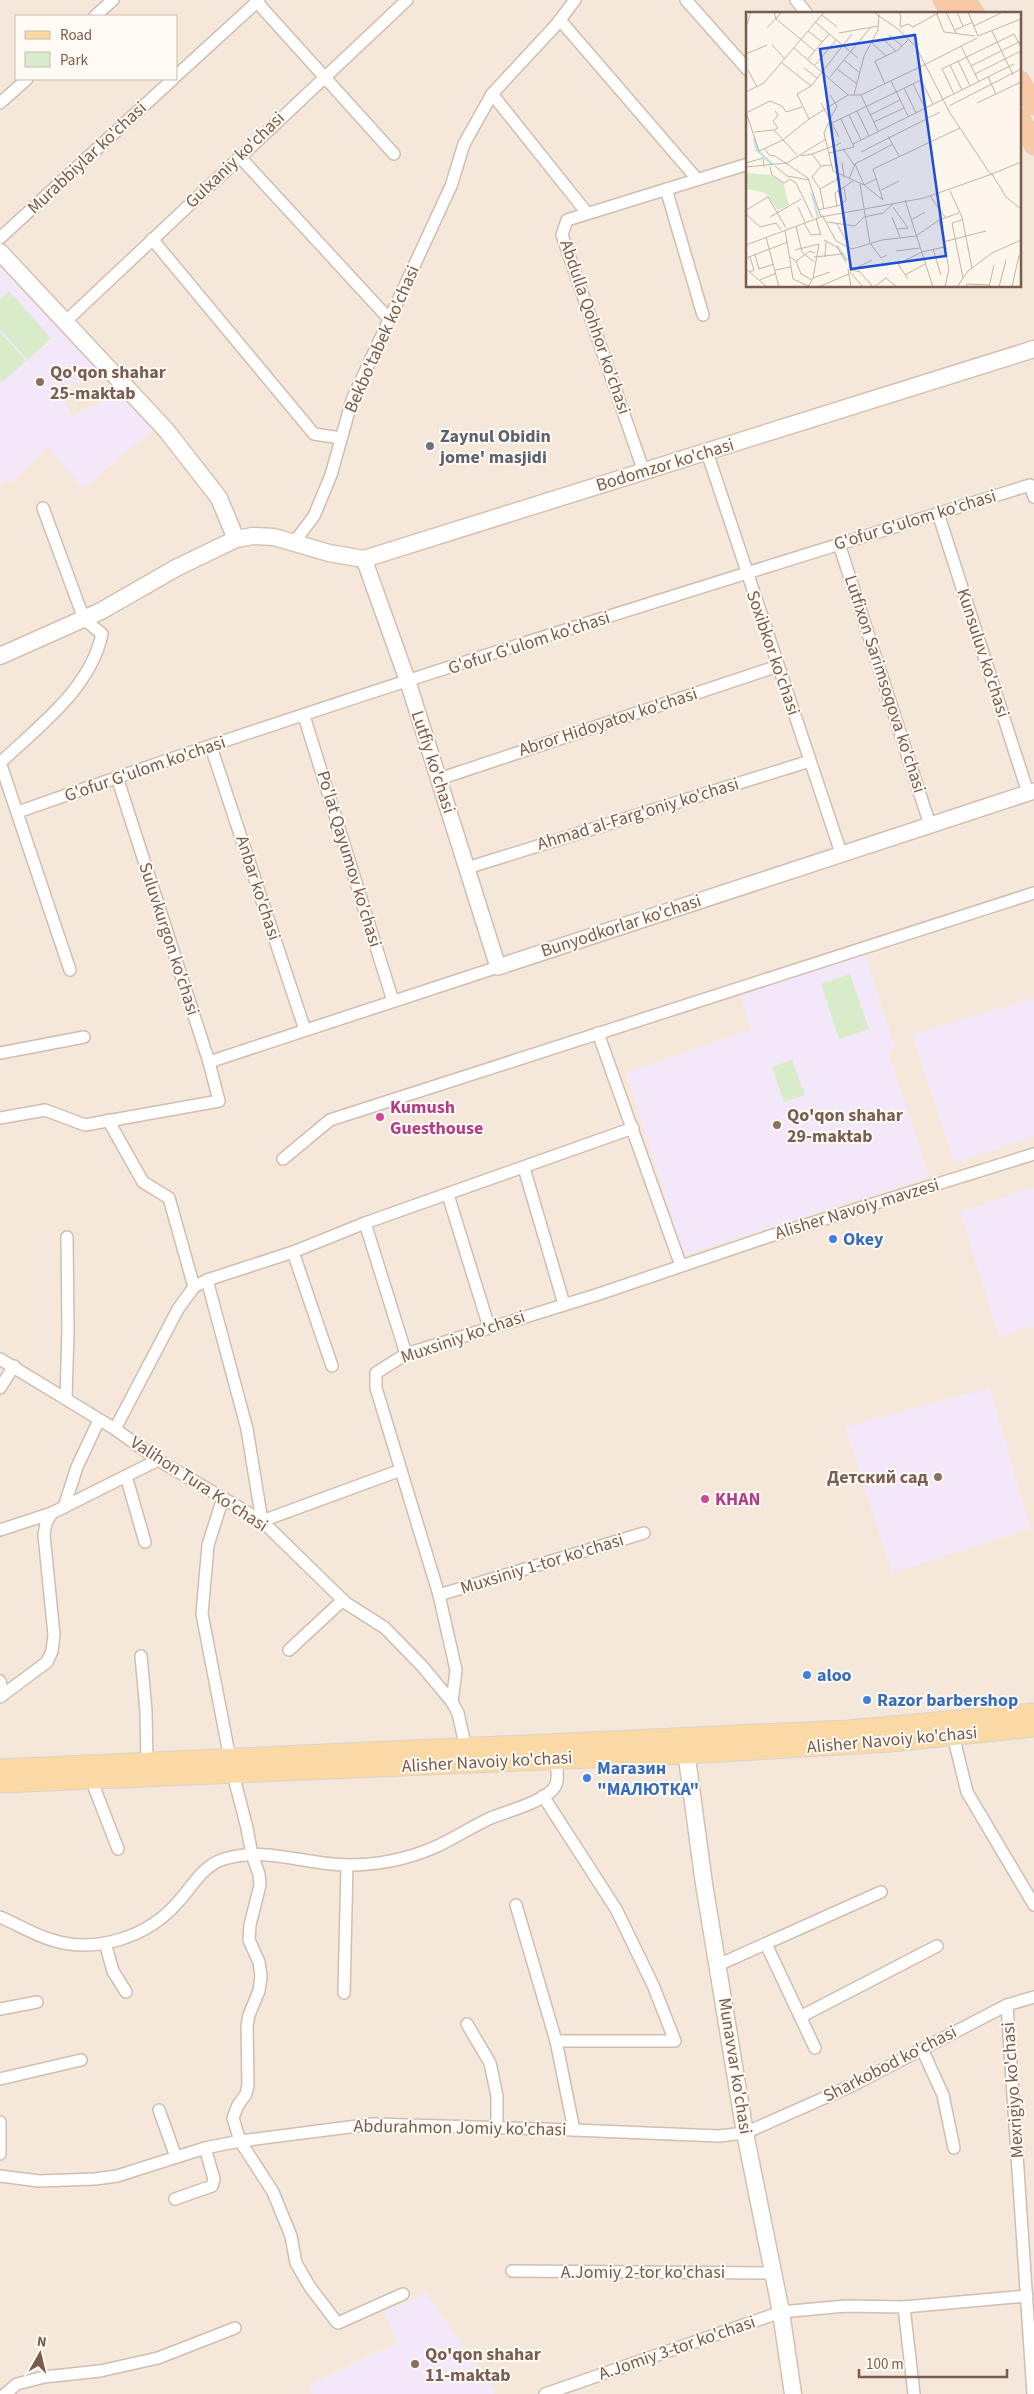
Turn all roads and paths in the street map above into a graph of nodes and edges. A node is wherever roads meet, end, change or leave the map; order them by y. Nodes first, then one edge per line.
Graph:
1 (113, 0) edge
2 (407, 0) edge
3 (575, 0) edge
4 (686, 0) edge
5 (796, 0) edge
6 (943, 0) edge
7 (965, 0) edge
8 (257, 1) edge
9 (806, 12) edge
10 (952, 12) edge
11 (974, 12) edge
12 (96, 15) edge
13 (560, 20) junction
14 (746, 68) edge
15 (178, 74) edge
16 (324, 76) junction
17 (26, 80) edge
18 (172, 80) edge
19 (1022, 84) edge
20 (492, 94) junction
21 (0, 103) edge
22 (1034, 105) edge
23 (1022, 122) edge
24 (1034, 145) edge
25 (394, 154) dead end
26 (240, 156) junction
27 (746, 165) edge
28 (697, 179) junction
29 (666, 189) junction
30 (588, 213) junction
31 (0, 238) edge
32 (152, 239) junction
33 (0, 252) edge
34 (704, 315) dead end
35 (390, 320) junction
36 (65, 322) junction
37 (1034, 349) edge
38 (341, 438) junction
39 (707, 452) junction
40 (644, 472) junction
41 (1034, 497) edge
42 (43, 508) dead end
43 (938, 513) junction
44 (236, 539) junction
45 (295, 542) junction
46 (839, 544) junction
47 (364, 559) junction
48 (746, 573) junction
49 (84, 619) junction
50 (0, 656) edge
51 (778, 666) junction
52 (408, 682) junction
53 (304, 716) junction
54 (211, 747) junction
55 (810, 761) junction
56 (1, 770) edge
57 (117, 777) junction
58 (439, 779) junction
59 (1031, 792) edge
60 (18, 812) junction
61 (930, 825) junction
62 (841, 853) junction
63 (467, 868) junction
64 (1034, 893) edge
65 (498, 967) junction
66 (70, 970) dead end
67 (393, 1001) junction
68 (305, 1030) junction
69 (598, 1033) junction
70 (84, 1037) dead end
71 (0, 1053) edge
72 (209, 1062) junction
73 (0, 1118) edge
74 (108, 1120) junction
75 (633, 1128) junction
76 (1034, 1154) edge
77 (283, 1159) dead end
78 (524, 1168) junction
79 (448, 1195) junction
80 (366, 1223) junction
81 (67, 1237) dead end
82 (293, 1252) junction
83 (680, 1266) junction
84 (207, 1280) junction
85 (194, 1287) junction
86 (564, 1304) junction
87 (488, 1327) junction
88 (406, 1354) junction
89 (0, 1359) edge
90 (14, 1366) junction
91 (332, 1366) dead end
92 (0, 1388) edge
93 (66, 1399) junction
94 (99, 1420) junction
95 (115, 1429) junction
96 (158, 1460) junction
97 (401, 1470) junction
98 (126, 1476) junction
99 (223, 1498) junction
100 (64, 1507) junction
101 (52, 1513) junction
102 (262, 1521) junction
103 (0, 1530) edge
104 (644, 1533) dead end
105 (145, 1542) dead end
106 (439, 1595) junction
107 (342, 1600) junction
108 (289, 1650) dead end
109 (141, 1656) dead end
110 (0, 1681) edge
111 (2, 1696) edge
112 (452, 1702) junction
113 (1034, 1713) edge
114 (1034, 1726) edge
115 (953, 1735) junction
116 (686, 1746) junction
117 (466, 1749) junction
118 (556, 1758) junction
119 (146, 1762) junction
120 (232, 1766) junction
121 (0, 1768) edge
122 (91, 1779) junction
123 (0, 1783) edge
124 (544, 1796) junction
125 (118, 1849) dead end
126 (252, 1855) junction
127 (347, 1865) junction
128 (881, 1892) dead end
129 (516, 1905) dead end
130 (1034, 1905) edge
131 (0, 1917) edge
132 (105, 1943) junction
133 (766, 1944) junction
134 (937, 1946) dead end
135 (718, 1965) junction
136 (126, 1992) dead end
137 (344, 1993) dead end
138 (1034, 1997) edge
139 (37, 2002) dead end
140 (1007, 2004) junction
141 (0, 2009) edge
142 (800, 2017) junction
143 (467, 2024) dead end
144 (556, 2041) junction
145 (815, 2048) dead end
146 (922, 2049) junction
147 (81, 2060) dead end
148 (0, 2079) edge
149 (159, 2110) dead end
150 (0, 2122) edge
151 (497, 2127) junction
152 (574, 2130) junction
153 (746, 2133) junction
154 (240, 2141) junction
155 (205, 2148) junction
156 (954, 2148) dead end
157 (0, 2154) edge
158 (176, 2157) junction
159 (0, 2176) edge
160 (175, 2199) dead end
161 (1029, 2243) edge
162 (512, 2272) dead end
163 (774, 2273) junction
164 (403, 2294) dead end
165 (1027, 2296) junction
166 (904, 2307) junction
167 (781, 2312) junction
168 (235, 2328) dead end
169 (5, 2394) edge
170 (545, 2394) edge
171 (793, 2394) edge
172 (914, 2394) edge
173 (1033, 2394) edge

1 - 12 street
2 - 16 street, Gulxaniy ko'chasi
3 - 13 street, Bekbo'tabek ko'chasi
4 - 14 street
5 - 9 street
6 - 10 highway
7 - 11 highway
8 - 15 street
8 - 16 street
13 - 20 street, Bekbo'tabek ko'chasi
13 - 28 street
16 - 25 street
16 - 26 street, Gulxaniy ko'chasi
17 - 21 street
18 - 31 street, Murabbiylar ko'chasi
19 - 22 highway
20 - 30 street
20 - 35 street, Bekbo'tabek ko'chasi
23 - 24 highway
26 - 32 street, Gulxaniy ko'chasi
26 - 35 street
27 - 28 street, Abdulla Qohhor ko'chasi
28 - 29 street, Abdulla Qohhor ko'chasi
29 - 30 street, Abdulla Qohhor ko'chasi
29 - 34 street
30 - 40 street, Abdulla Qohhor ko'chasi
32 - 36 street, Gulxaniy ko'chasi
32 - 38 street
33 - 36 main road
35 - 38 street, Bekbo'tabek ko'chasi
36 - 44 main road
37 - 39 main road, Bodomzor ko'chasi
38 - 45 street, Bekbo'tabek ko'chasi
39 - 40 main road, Bodomzor ko'chasi
39 - 48 street, Soxibkor ko'chasi
40 - 47 main road, Bodomzor ko'chasi
41 - 43 street, G'ofur G'ulom ko'chasi
42 - 49 street
43 - 46 street, G'ofur G'ulom ko'chasi
43 - 59 street, Kunsuluv ko'chasi
44 - 45 main road
44 - 49 main road
45 - 47 main road, Bodomzor ko'chasi
46 - 48 street, G'ofur G'ulom ko'chasi
46 - 61 street, Lutfixon Sarimsoqova ko'chasi
47 - 52 street, Lutfiy ko'chasi
48 - 51 street, Soxibkor ko'chasi
48 - 52 street, G'ofur G'ulom ko'chasi
49 - 50 main road
49 - 56 street
51 - 55 street, Soxibkor ko'chasi
51 - 58 street, Abror Hidoyatov ko'chasi
52 - 53 street, G'ofur G'ulom ko'chasi
52 - 58 street, Lutfiy ko'chasi
53 - 54 street, G'ofur G'ulom ko'chasi
53 - 67 street, Po'lat Qayumov ko'chasi
54 - 57 street, G'ofur G'ulom ko'chasi
54 - 68 street, Anbar ko'chasi
55 - 62 street, Soxibkor ko'chasi
55 - 63 street, Ahmad al-Farg'oniy ko'chasi
56 - 60 street
57 - 60 street, G'ofur G'ulom ko'chasi
57 - 72 street, Suluvkurgon ko'chasi
58 - 63 street, Lutfiy ko'chasi
59 - 61 street, Bunyodkorlar ko'chasi
60 - 66 street
61 - 62 street, Bunyodkorlar ko'chasi
62 - 65 street, Bunyodkorlar ko'chasi
63 - 65 street, Lutfiy ko'chasi
64 - 69 street
65 - 67 street, Bunyodkorlar ko'chasi
67 - 68 street, Bunyodkorlar ko'chasi
68 - 72 street, Bunyodkorlar ko'chasi
69 - 75 street
69 - 77 street
70 - 71 street
72 - 74 street, Suluvkurgon ko'chasi
73 - 74 street
74 - 85 street
75 - 78 street
75 - 83 street
76 - 83 street, Alisher Navoiy mavzesi
78 - 79 street
78 - 86 street
79 - 80 street
79 - 87 street
80 - 82 street
80 - 88 street
81 - 93 street
82 - 84 street
82 - 91 street
83 - 86 street, Muxsiniy ko'chasi
84 - 85 street
84 - 102 street
85 - 95 street
86 - 87 street, Muxsiniy ko'chasi
87 - 88 street, Muxsiniy ko'chasi
88 - 97 street, Muxsiniy ko'chasi
89 - 90 street, Valihon Tura Ko'chasi
90 - 92 street
90 - 93 street, Valihon Tura Ko'chasi
93 - 94 street, Valihon Tura Ko'chasi
94 - 95 street, Valihon Tura Ko'chasi
94 - 100 street
95 - 96 street, Valihon Tura Ko'chasi
96 - 98 street
96 - 99 street, Valihon Tura Ko'chasi
97 - 102 street
97 - 106 street, Muxsiniy ko'chasi
98 - 100 street
98 - 105 street
99 - 102 street, Valihon Tura Ko'chasi
99 - 120 street
100 - 101 street
101 - 103 street
101 - 111 street
102 - 107 street, Valihon Tura Ko'chasi
104 - 106 street, Muxsiniy 1-tor ko'chasi
106 - 112 street, Muxsiniy ko'chasi
107 - 108 street
107 - 112 street, Valihon Tura Ko'chasi
109 - 119 street
110 - 111 street
112 - 117 street, Valihon Tura Ko'chasi
113 - 116 main road, Alisher Navoiy ko'chasi
114 - 115 main road, Alisher Navoiy ko'chasi
115 - 116 main road, Alisher Navoiy ko'chasi
115 - 130 street
116 - 117 main road, Alisher Navoiy ko'chasi
116 - 118 main road, Alisher Navoiy ko'chasi
116 - 135 main road, Munavvar ko'chasi
117 - 120 main road, Alisher Navoiy ko'chasi
118 - 120 main road, Alisher Navoiy ko'chasi
118 - 124 street
119 - 120 main road, Alisher Navoiy ko'chasi
119 - 121 main road, Alisher Navoiy ko'chasi
120 - 122 main road, Alisher Navoiy ko'chasi
120 - 126 street
122 - 123 main road, Alisher Navoiy ko'chasi
122 - 125 street
124 - 127 street
124 - 144 street
126 - 127 street
126 - 132 street
126 - 154 street
127 - 137 street
128 - 133 street
129 - 144 street
131 - 132 street
132 - 136 street
133 - 135 street
133 - 142 street
134 - 142 street
135 - 153 main road, Munavvar ko'chasi
138 - 140 street, Sharkobod ko'chasi
139 - 141 street
140 - 146 street, Sharkobod ko'chasi
140 - 161 street, Mexrigiyo ko'chasi
142 - 145 street
143 - 151 street
144 - 152 street
146 - 153 street, Sharkobod ko'chasi
146 - 156 street
147 - 148 street
149 - 158 street
150 - 157 street
151 - 152 street, Abdurahmon Jomiy ko'chasi
151 - 154 street, Abdurahmon Jomiy ko'chasi
152 - 153 street, Abdurahmon Jomiy ko'chasi
153 - 163 main road, Munavvar ko'chasi
154 - 155 street, Abdurahmon Jomiy ko'chasi
154 - 164 street
155 - 158 street, Abdurahmon Jomiy ko'chasi
155 - 160 street
158 - 159 street, Abdurahmon Jomiy ko'chasi
161 - 165 street, Mexrigiyo ko'chasi
162 - 163 street, A.Jomiy 2-tor ko'chasi
163 - 167 main road, Munavvar ko'chasi
165 - 166 street
165 - 173 street, Mexrigiyo ko'chasi
166 - 167 street
166 - 172 street
167 - 170 street, A.Jomiy 3-tor ko'chasi
167 - 171 main road, Munavvar ko'chasi
168 - 169 street

